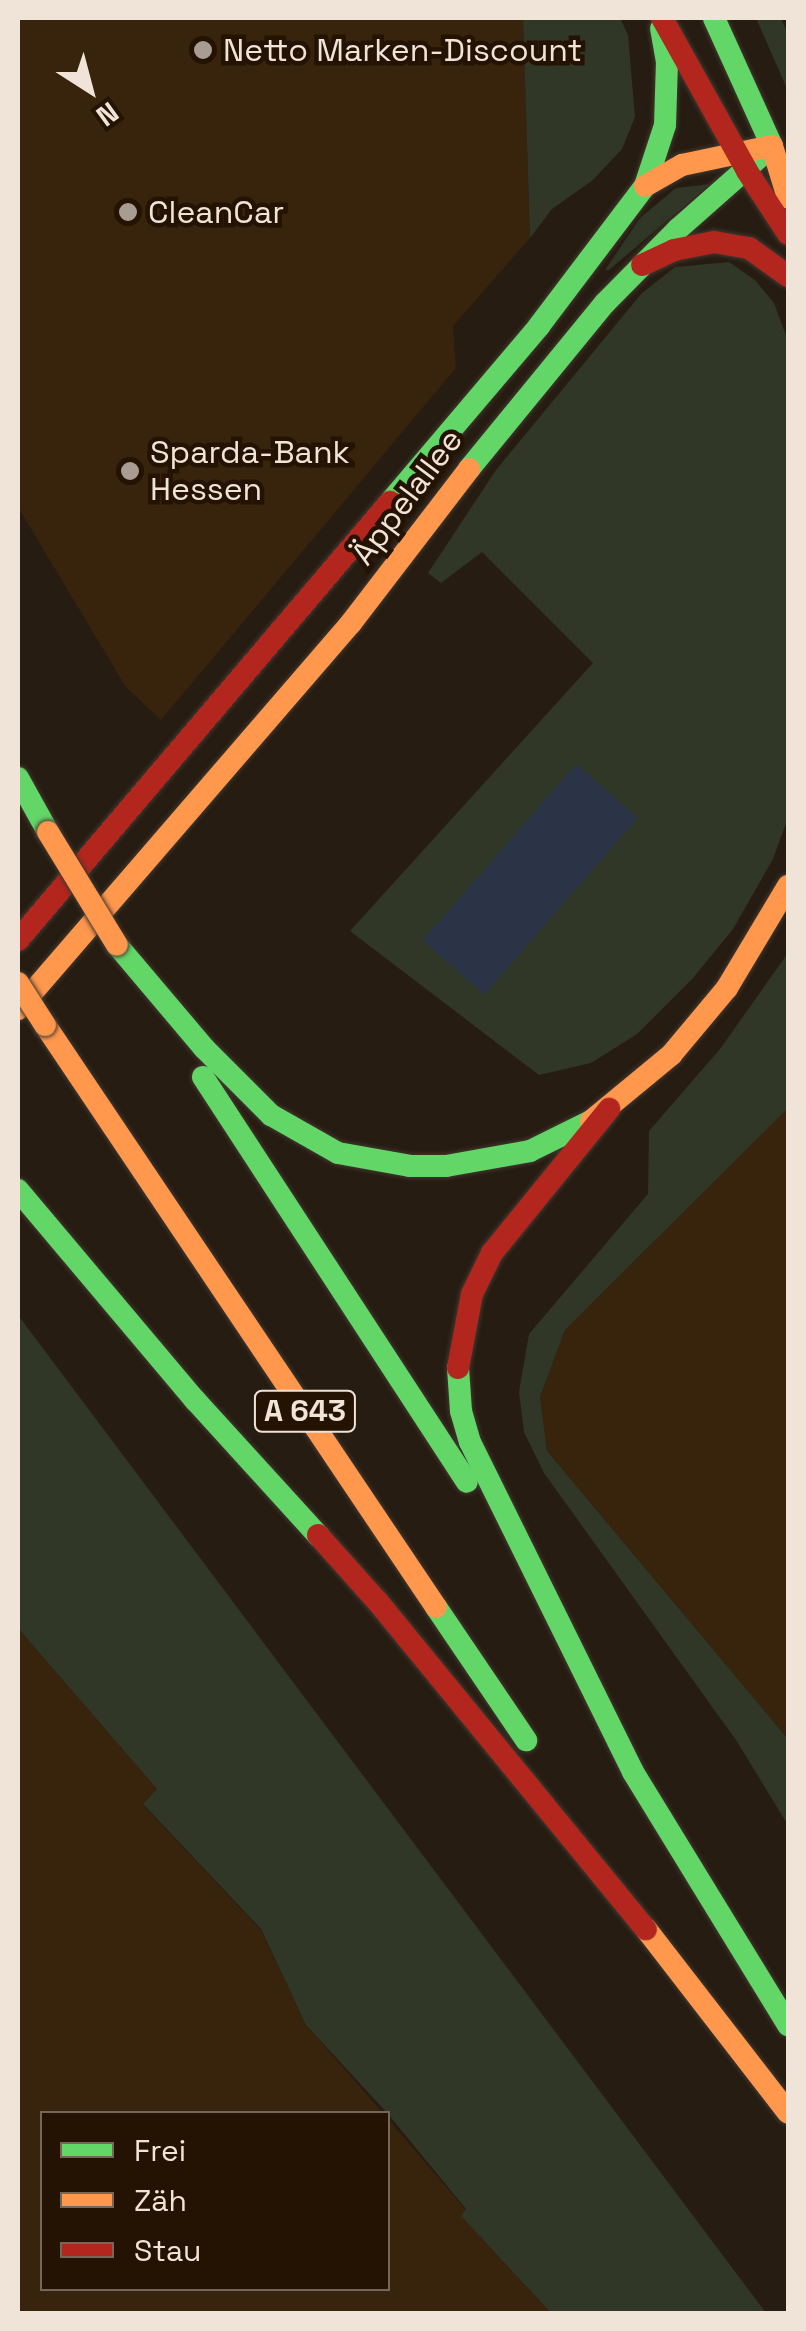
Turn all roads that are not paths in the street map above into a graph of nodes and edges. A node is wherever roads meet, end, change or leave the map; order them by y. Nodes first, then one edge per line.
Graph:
1 (660, 18) edge
2 (714, 18) edge
3 (772, 146) junction
4 (742, 162) junction
5 (645, 186) junction
6 (788, 198) edge
7 (788, 234) edge
8 (642, 264) junction
9 (788, 276) edge
10 (18, 778) edge
11 (788, 886) edge
12 (18, 940) edge
13 (117, 945) junction
14 (18, 983) edge
15 (18, 1009) edge
16 (609, 1110) junction
17 (18, 1190) edge
18 (18, 1216) edge
19 (45, 1226) junction
20 (560, 1623) junction
21 (692, 1986) junction
22 (788, 2026) edge
23 (788, 2114) edge

1 - 4 main road
1 - 5 main road, Äppelallee
2 - 3 main road
3 - 4 main road
3 - 6 main road
4 - 5 main road
4 - 7 main road
4 - 8 main road, Äppelallee
5 - 12 main road, Äppelallee
8 - 9 main road
8 - 15 main road, Äppelallee
10 - 13 main road, A 643, bridge
11 - 16 main road
13 - 16 main road
13 - 20 main road, A 643
14 - 21 main road, A 643, bridge
16 - 20 main road
17 - 19 main road
18 - 19 main road
19 - 21 main road
20 - 22 main road, A 643
21 - 23 main road, A 643

